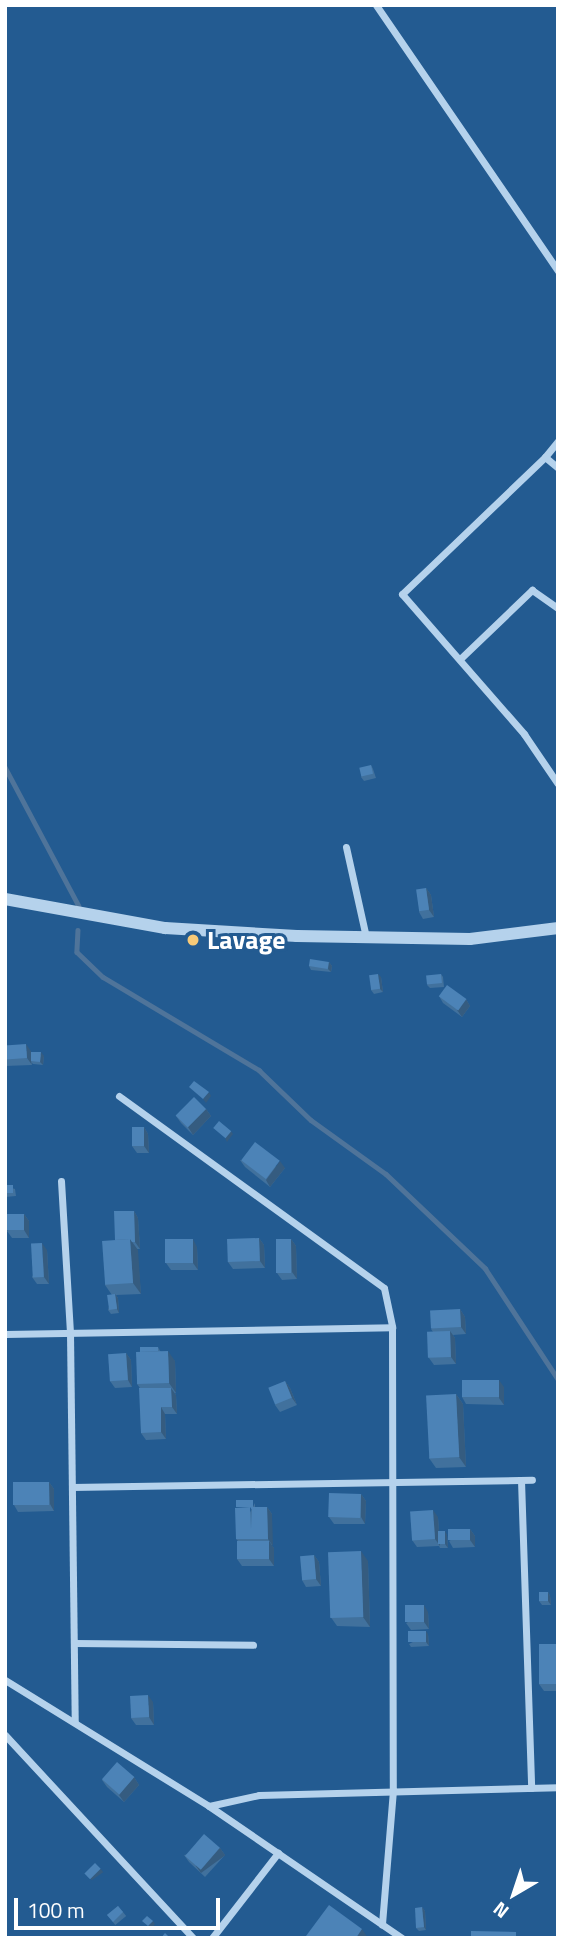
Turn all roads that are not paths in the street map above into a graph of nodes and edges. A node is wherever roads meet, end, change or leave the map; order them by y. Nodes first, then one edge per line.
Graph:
1 (376, 5) edge
2 (558, 271) edge
3 (558, 441) edge
4 (545, 457) junction
5 (558, 468) edge
6 (558, 608) edge
7 (460, 659) junction
8 (558, 784) edge
9 (346, 847) dead end
10 (5, 899) edge
11 (558, 928) edge
12 (366, 938) junction
13 (120, 1096) dead end
14 (61, 1181) dead end
15 (392, 1327) junction
16 (70, 1332) junction
17 (5, 1334) edge
18 (391, 1480) junction
19 (521, 1480) junction
20 (532, 1480) dead end
21 (72, 1487) junction
22 (74, 1643) junction
23 (253, 1645) dead end
24 (5, 1680) edge
25 (75, 1721) junction
26 (5, 1735) edge
27 (531, 1787) junction
28 (558, 1787) edge
29 (393, 1790) junction
30 (209, 1806) junction
31 (278, 1853) junction
32 (382, 1924) junction
33 (194, 1938) edge
34 (212, 1938) edge
35 (402, 1938) edge

1 - 2 street
3 - 4 street
4 - 5 street
4 - 7 street
6 - 7 street
7 - 8 street
9 - 12 street
10 - 12 street
11 - 12 street
13 - 15 street
14 - 16 street
15 - 16 street
15 - 18 street
16 - 17 street
16 - 21 street
18 - 19 street
18 - 21 street
18 - 29 street
19 - 20 street
19 - 27 street
21 - 22 street
22 - 23 street
22 - 25 street
24 - 25 street
25 - 30 street
26 - 33 street
27 - 28 street
27 - 29 street
29 - 30 street
29 - 32 street
30 - 31 street
31 - 32 street
31 - 34 street
32 - 35 street

